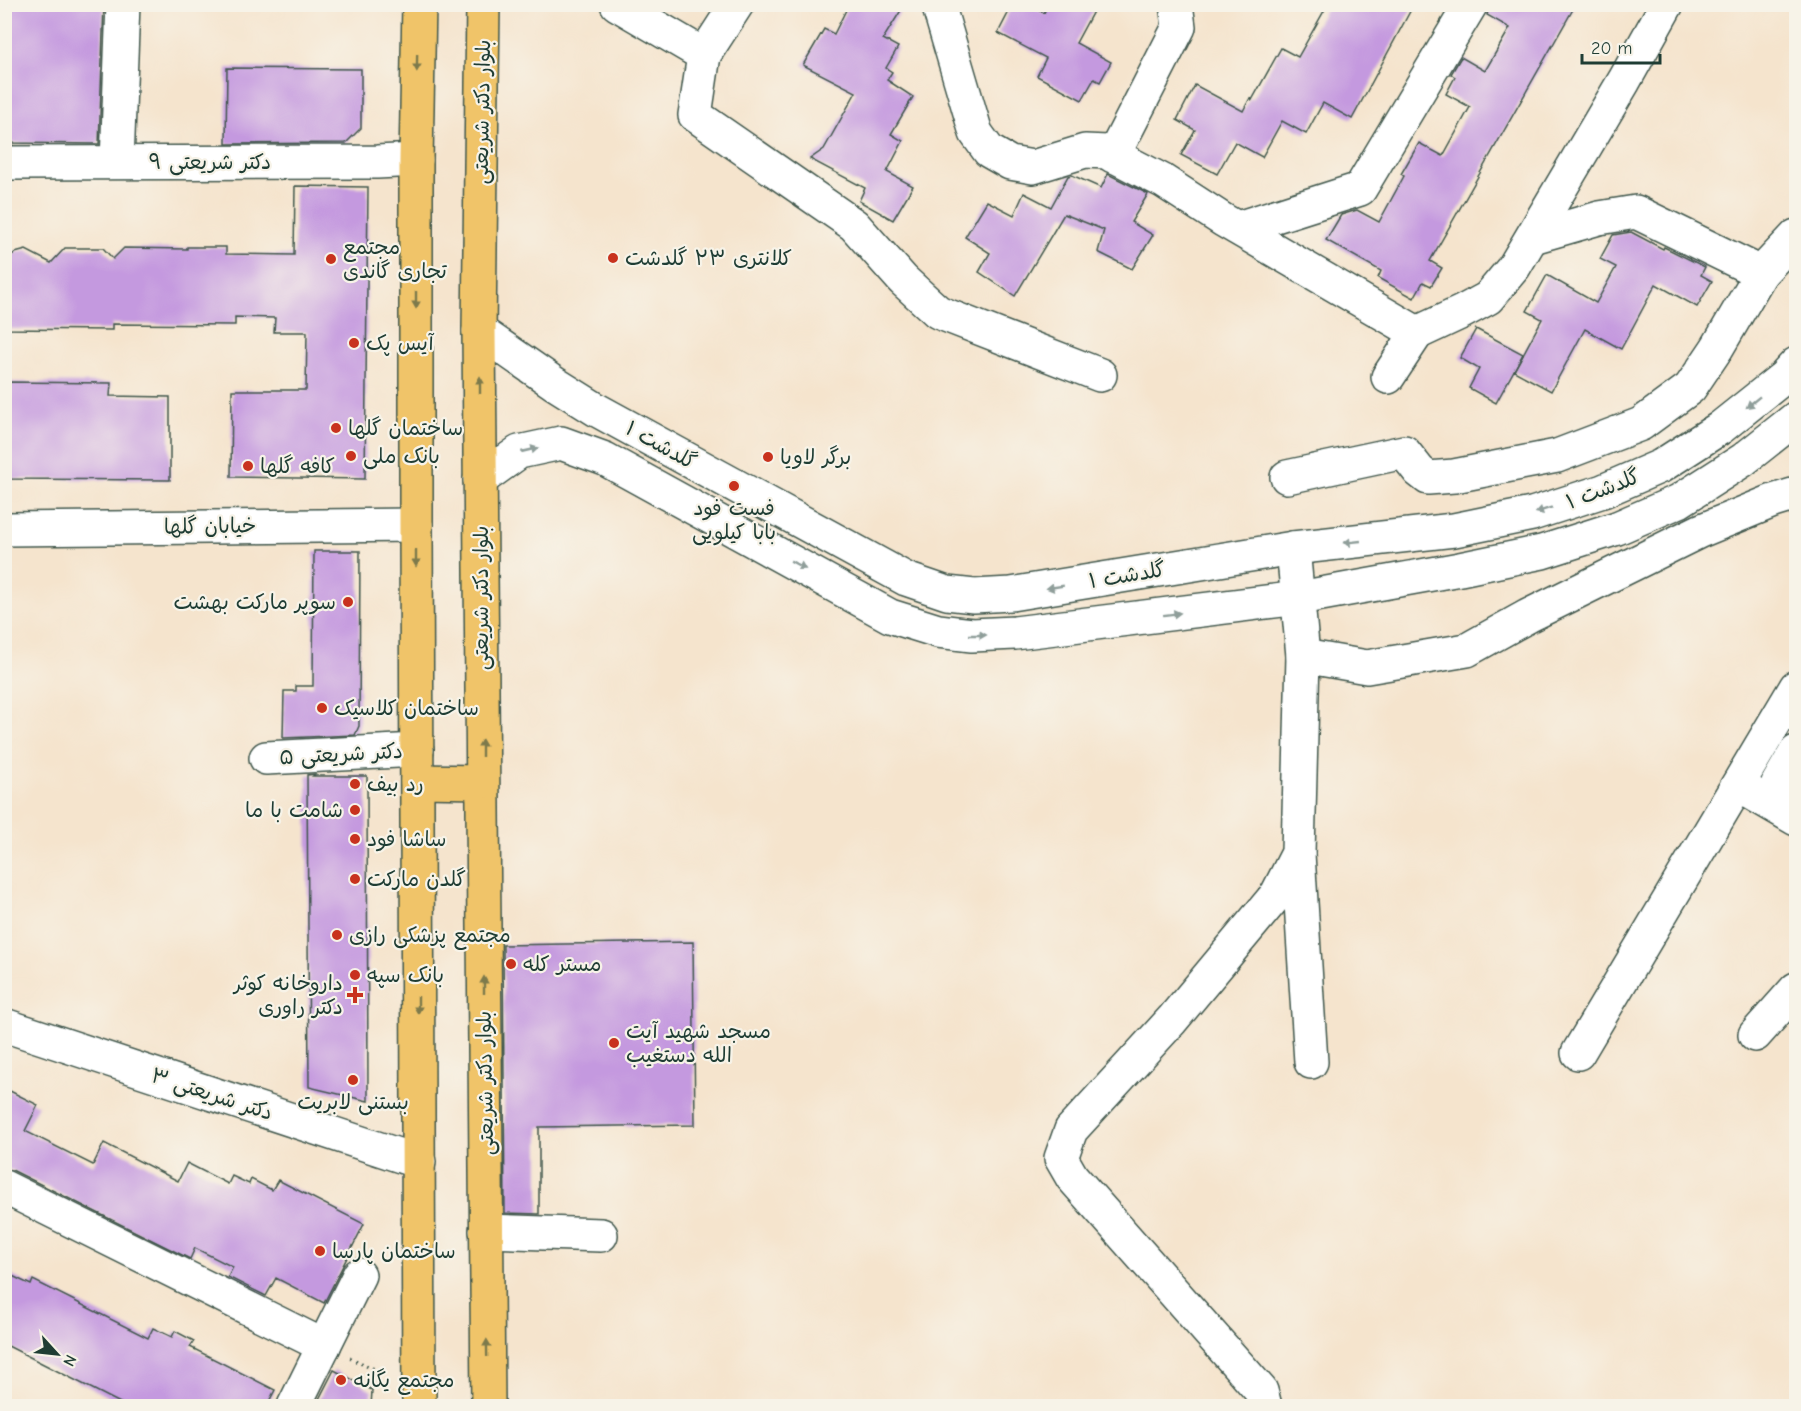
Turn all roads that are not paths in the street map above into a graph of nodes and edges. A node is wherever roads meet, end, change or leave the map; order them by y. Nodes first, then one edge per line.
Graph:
1 (123, 4) edge
2 (419, 4) edge
3 (483, 4) edge
4 (617, 4) edge
5 (737, 4) edge
6 (939, 4) edge
7 (1176, 4) edge
8 (1471, 4) edge
9 (1667, 4) edge
10 (704, 54) junction
11 (1113, 156) junction
12 (416, 160) junction
13 (117, 162) junction
14 (4, 163) edge
15 (1238, 228) junction
16 (1797, 236) edge
17 (1533, 237) junction
18 (1761, 273) junction
19 (479, 331) junction
20 (1417, 333) junction
21 (1797, 364) edge
22 (1100, 375) dead end
23 (1388, 377) dead end
24 (1797, 417) edge
25 (1287, 477) dead end
26 (480, 480) junction
27 (744, 490) junction
28 (1797, 494) edge
29 (416, 525) junction
30 (726, 526) junction
31 (4, 529) edge
32 (1293, 548) junction
33 (1299, 598) junction
34 (1303, 656) junction
35 (1797, 687) edge
36 (1797, 752) edge
37 (266, 758) dead end
38 (417, 766) junction
39 (483, 782) junction
40 (1779, 783) dead end
41 (1738, 785) junction
42 (1797, 819) edge
43 (1298, 853) junction
44 (1797, 990) edge
45 (4, 1025) edge
46 (1755, 1035) dead end
47 (1578, 1053) dead end
48 (1311, 1062) dead end
49 (419, 1162) junction
50 (4, 1187) edge
51 (486, 1231) junction
52 (601, 1235) dead end
53 (359, 1275) dead end
54 (324, 1346) junction
55 (294, 1407) edge
56 (419, 1407) edge
57 (488, 1407) edge
58 (1265, 1407) edge

1 - 13 street
2 -> 12 main road
3 - 19 main road, بلوار دکتر شریعتی
4 - 10 street
5 - 10 street
6 - 11 street
7 - 11 street
8 - 15 street
9 - 17 street
10 - 22 street
11 - 15 street
12 - 13 street, دکتر شریعتی ۹
12 -> 29 main road
13 - 14 street, دکتر شریعتی ۹
15 - 20 street
16 - 18 street
17 - 18 street
17 - 20 street
18 - 25 street
26 -> 19 main road, بلوار دکتر شریعتی
19 - 27 street, گلدشت ۱
20 - 23 street
21 -> 32 street, گلدشت ۱
24 - 33 street, گلدشت ۱
26 -> 30 street, گلدشت ۱
39 -> 26 main road, بلوار دکتر شریعتی
27 - 30 street
32 -> 27 street, گلدشت ۱
28 - 34 street
29 - 31 street, خیابان گلها
29 -> 38 main road
30 -> 33 street, گلدشت ۱
32 - 33 street
33 - 34 street
34 - 43 street
35 - 41 street
36 - 40 street
37 - 38 street, ۵ دکتر شریعتی
38 - 39 main road
38 -> 49 main road
51 -> 39 main road, بلوار دکتر شریعتی
41 - 42 street
41 - 47 street
43 - 48 street
43 - 58 street
44 - 46 street
45 - 49 street, ۳ دکتر شریعتی
49 - 56 main road
50 - 54 street
51 - 52 street
57 -> 51 main road, بلوار دکتر شریعتی
53 - 54 street
54 - 55 street

